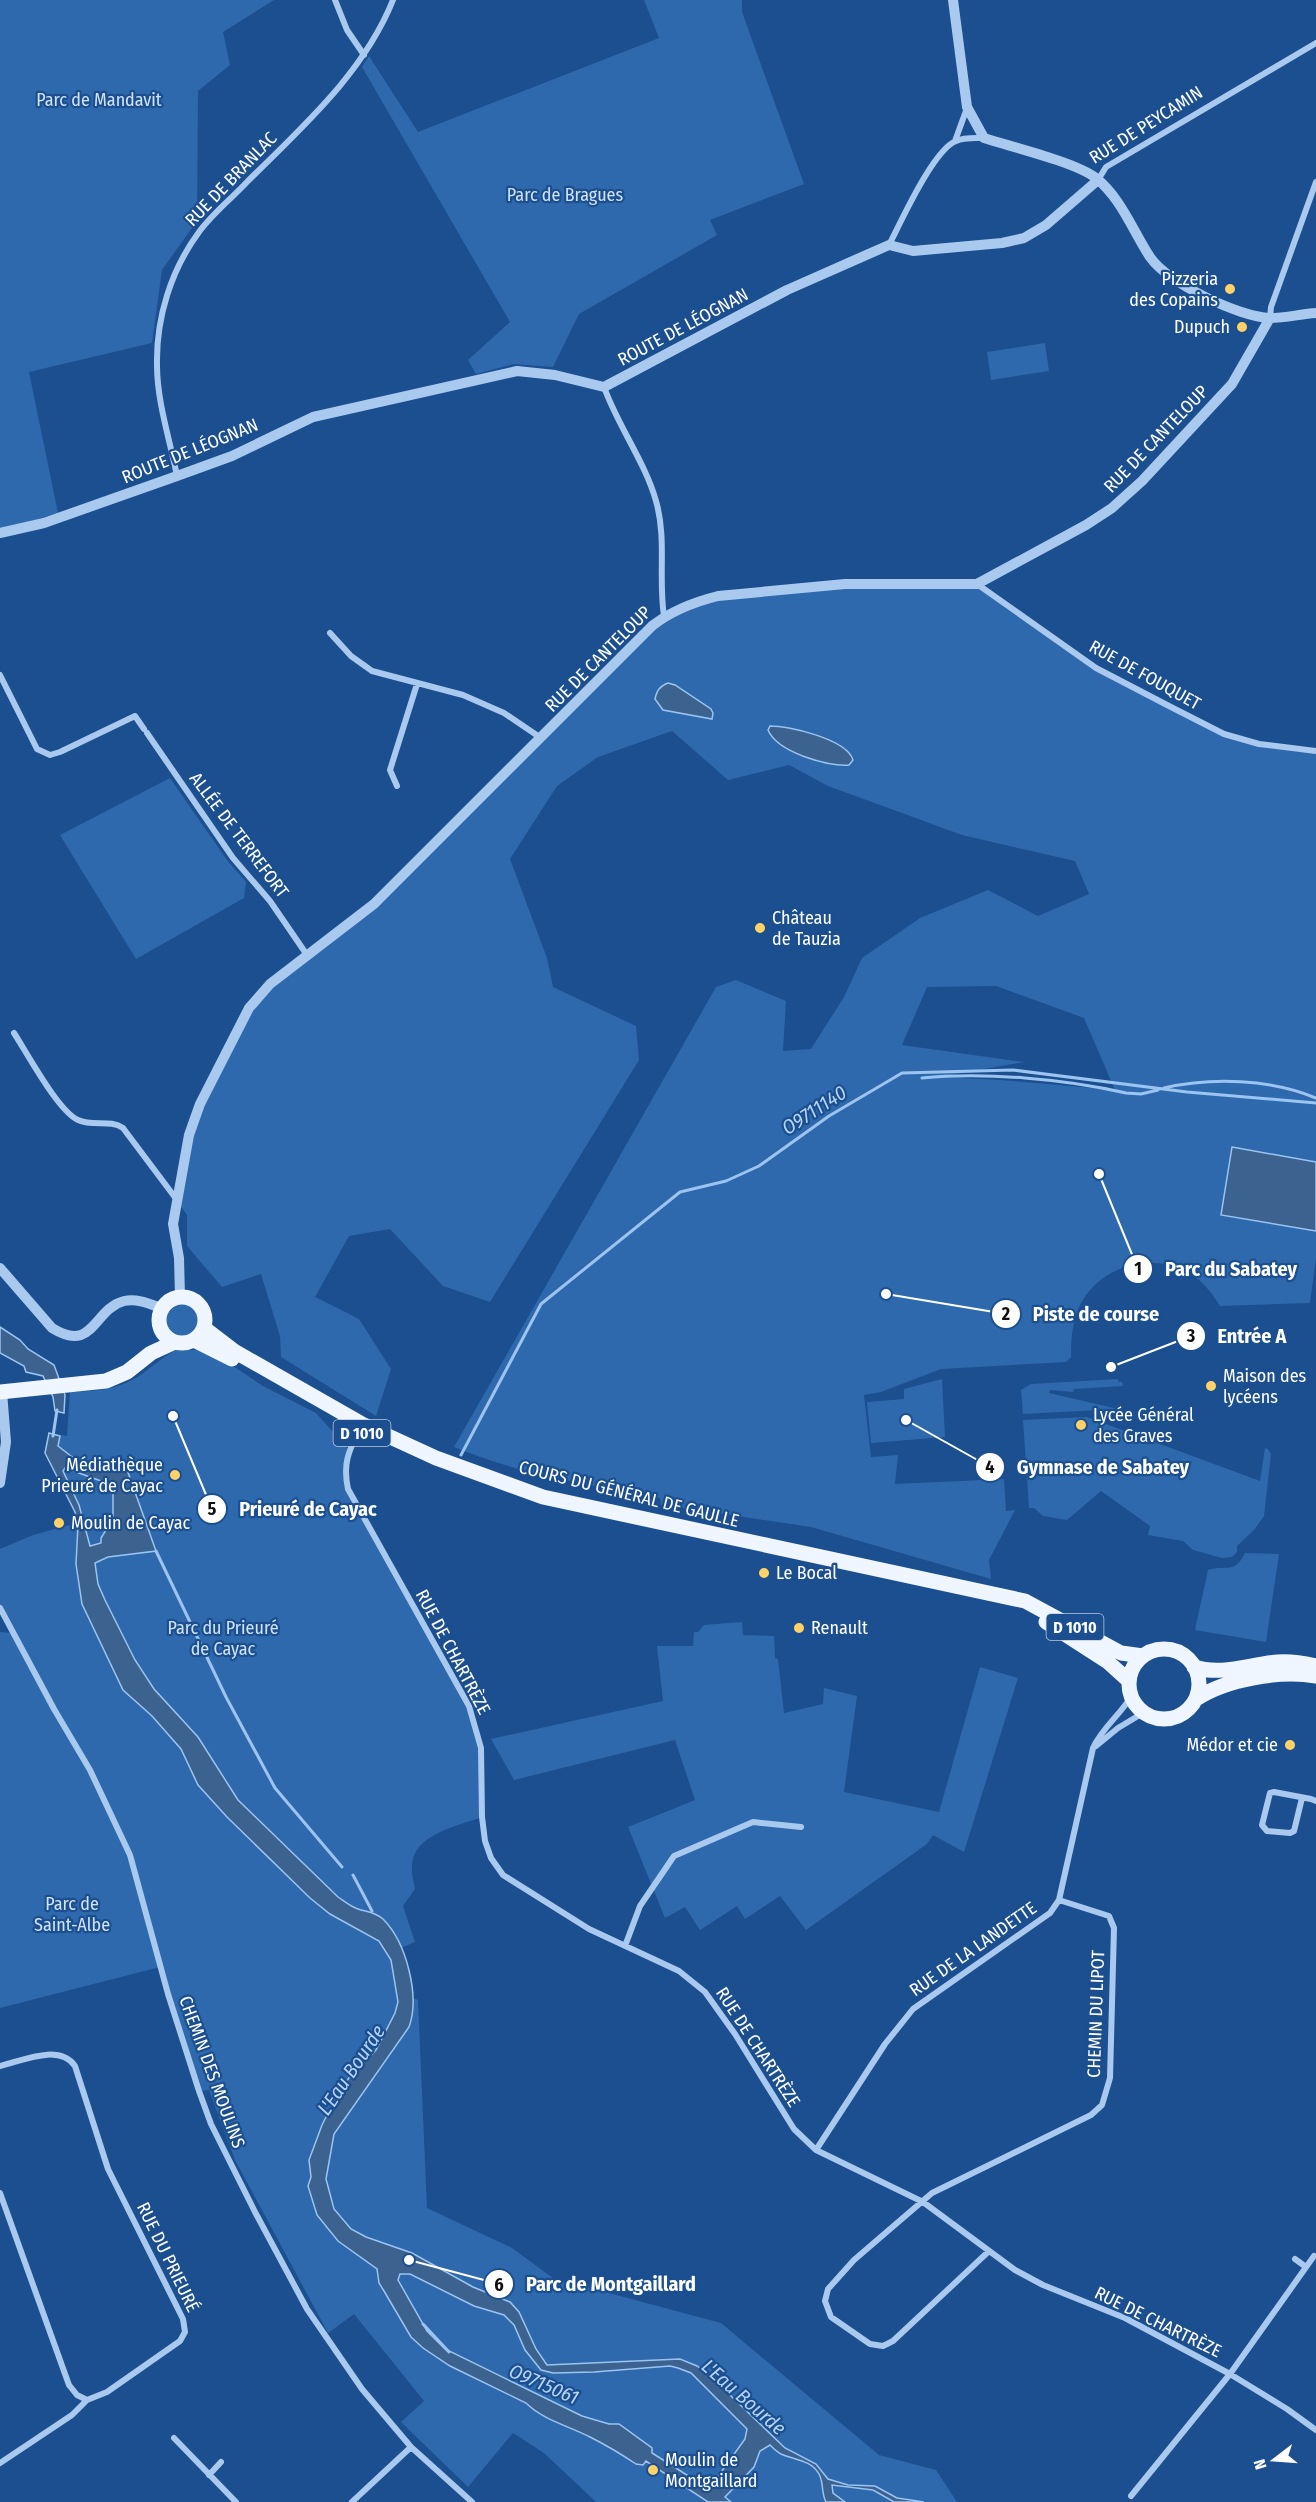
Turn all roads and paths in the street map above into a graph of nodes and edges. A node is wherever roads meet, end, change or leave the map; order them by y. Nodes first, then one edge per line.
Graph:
1 (335, 0) edge
2 (393, 0) edge
3 (953, 0) edge
4 (1316, 43) edge
5 (363, 55) junction
6 (967, 107) junction
7 (984, 138) junction
8 (955, 141) junction
9 (1098, 180) junction
10 (1316, 182) edge
11 (889, 245) junction
12 (1316, 313) edge
13 (1270, 318) junction
14 (604, 387) junction
15 (177, 476) junction
16 (0, 533) edge
17 (978, 584) junction
18 (664, 616) junction
19 (330, 633) dead end
20 (0, 675) edge
21 (417, 684) junction
22 (541, 738) junction
23 (1316, 752) edge
24 (397, 786) dead end
25 (307, 956) junction
26 (14, 1033) dead end
27 (177, 1201) junction
28 (0, 1268) edge
29 (180, 1296) junction
30 (162, 1308) junction
31 (162, 1331) junction
32 (199, 1334) junction
33 (175, 1342) junction
34 (151, 1353) junction
35 (1, 1392) edge
36 (360, 1428) junction
37 (0, 1484) edge
38 (1007, 1598) junction
39 (0, 1608) edge
40 (3, 1621) edge
41 (1143, 1656) junction
42 (1194, 1666) junction
43 (1316, 1666) edge
44 (1316, 1676) edge
45 (1129, 1681) junction
46 (1131, 1697) junction
47 (1196, 1699) junction
48 (1143, 1713) junction
49 (1093, 1748) junction
50 (1302, 1798) junction
51 (1316, 1802) edge
52 (801, 1827) dead end
53 (1059, 1900) junction
54 (625, 1946) junction
55 (0, 2066) edge
56 (816, 2150) junction
57 (0, 2193) edge
58 (923, 2202) junction
59 (7, 2214) junction
60 (0, 2216) edge
61 (988, 2252) junction
62 (1314, 2256) dead end
63 (1295, 2259) dead end
64 (1306, 2267) junction
65 (1230, 2374) junction
66 (87, 2400) junction
67 (1316, 2430) edge
68 (174, 2438) dead end
69 (411, 2447) junction
70 (221, 2462) dead end
71 (0, 2463) edge
72 (209, 2475) junction
73 (1131, 2496) dead end
74 (236, 2502) edge
75 (351, 2502) edge
76 (472, 2502) edge

1 - 5 street
2 - 5 street, RUE DE BRANLAC
3 - 6 street
4 - 9 street, RUE DE PEYCAMIN
5 - 15 street, RUE DE BRANLAC
6 - 7 street
6 - 8 street
7 - 8 street
7 - 9 street, RUE DE PEYCAMIN
8 - 11 street
9 - 11 street
9 - 13 street
10 - 13 street, RUE DE CANTELOUP
11 - 14 street, ROUTE DE LÉOGNAN
12 - 13 street
13 - 17 street, RUE DE CANTELOUP
14 - 15 street, ROUTE DE LÉOGNAN
14 - 18 street
15 - 16 street, ROUTE DE LÉOGNAN
17 - 18 street, RUE DE CANTELOUP
17 - 23 street, RUE DE FOUQUET
18 - 22 street, RUE DE CANTELOUP
19 - 21 street
20 - 25 street, ALLÉE DE TERREFORT
21 - 22 street
21 - 24 street
22 - 25 street, RUE DE CANTELOUP
25 - 27 street, RUE DE CANTELOUP
26 - 27 street
27 - 29 street, RUE DE CANTELOUP
28 - 30 street
29 - 30 main road
29 - 32 main road
30 - 31 main road
31 - 33 main road
31 - 34 main road
32 - 33 main road
32 - 36 main road, D 1010
33 - 34 main road
34 - 35 main road
35 - 37 street
36 - 38 main road, COURS DU GÉNÉRAL DE GAULLE / D 1010
36 - 54 street, RUE DE CHARTRÈZE
38 - 41 main road, COURS DU GÉNÉRAL DE GAULLE / D 1010
38 - 45 main road, COURS DU GÉNÉRAL DE GAULLE / D 1010
39 - 40 street, CHEMIN DES MOULINS
40 - 69 street, CHEMIN DES MOULINS
41 - 42 main road
41 - 45 main road
42 - 43 main road
42 - 47 main road
44 - 47 main road
45 - 46 main road
46 - 48 main road
46 - 49 street, RUE DE LA LANDETTE
47 - 48 main road
48 - 49 street
49 - 53 street, RUE DE LA LANDETTE
50 - 50 street
50 - 51 street
52 - 54 street
53 - 56 street, RUE DE LA LANDETTE
53 - 58 street, CHEMIN DU LIPOT
54 - 56 street, RUE DE CHARTRÈZE
55 - 66 street, RUE DU PRIEURÉ
56 - 58 street, RUE DE CHARTRÈZE
57 - 59 street
58 - 61 street, RUE DE CHARTRÈZE
58 - 61 street, CHEMIN DU LIPOT
59 - 60 street
59 - 66 street
61 - 65 street, RUE DE CHARTRÈZE
62 - 64 street
63 - 64 street
64 - 65 street
65 - 67 street, RUE DE CHARTRÈZE
65 - 73 street
66 - 71 street
68 - 72 street
69 - 75 street
69 - 76 street, CHEMIN DES MOULINS
70 - 72 street
72 - 74 street

